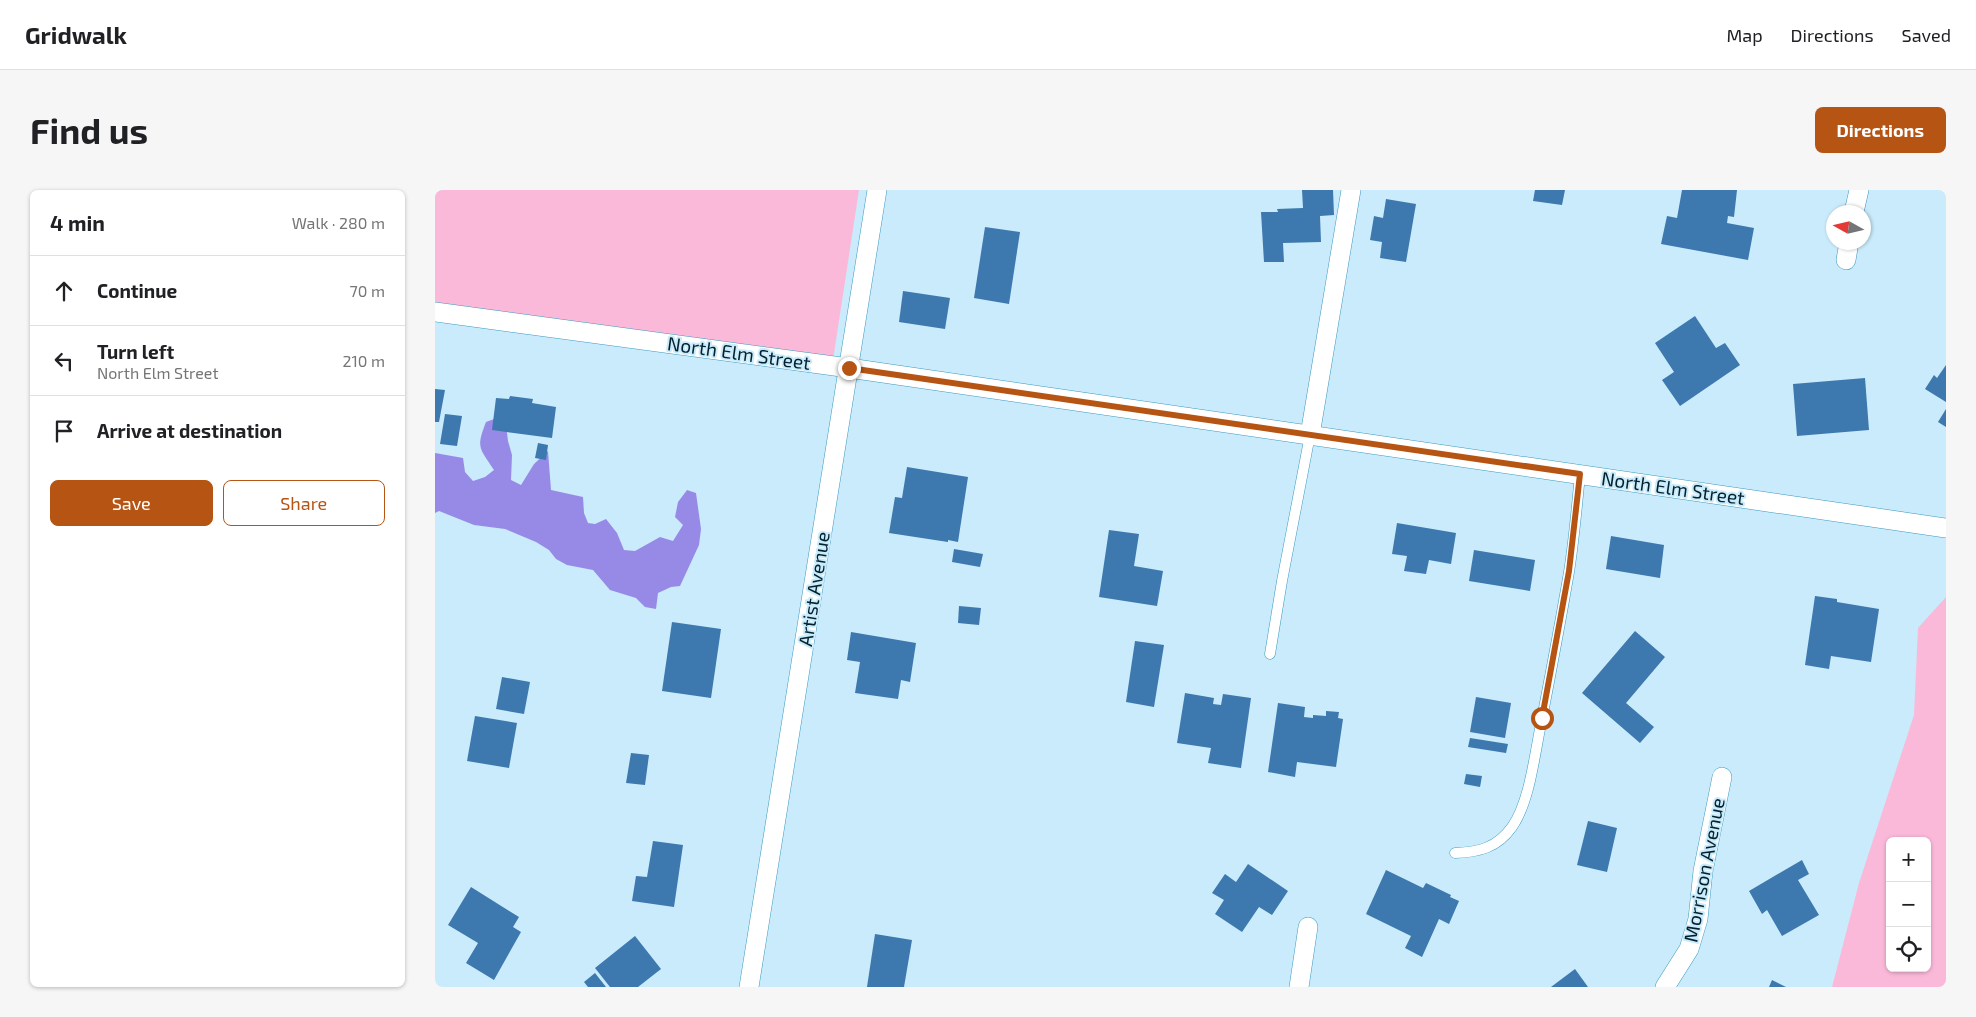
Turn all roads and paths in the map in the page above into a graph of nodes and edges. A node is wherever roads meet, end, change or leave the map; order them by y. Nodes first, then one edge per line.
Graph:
1 (877, 190) edge
2 (1351, 190) edge
3 (1859, 190) edge
4 (1856, 205) edge
5 (435, 312) edge
6 (849, 368) junction
7 (1310, 435) junction
8 (1580, 474) junction
9 (1946, 528) edge
10 (1270, 654) dead end
11 (1722, 777) dead end
12 (1455, 853) dead end
13 (1308, 927) dead end
14 (749, 987) edge
15 (1299, 987) edge
16 (1665, 987) edge

1 - 6 street, Artist Avenue
2 - 7 street
3 - 4 street
5 - 6 street, North Elm Street
6 - 7 street, North Elm Street
6 - 14 street, Artist Avenue
7 - 8 street, North Elm Street
7 - 10 lane
8 - 9 street, North Elm Street
8 - 12 lane
11 - 16 street, Morrison Avenue
13 - 15 street

